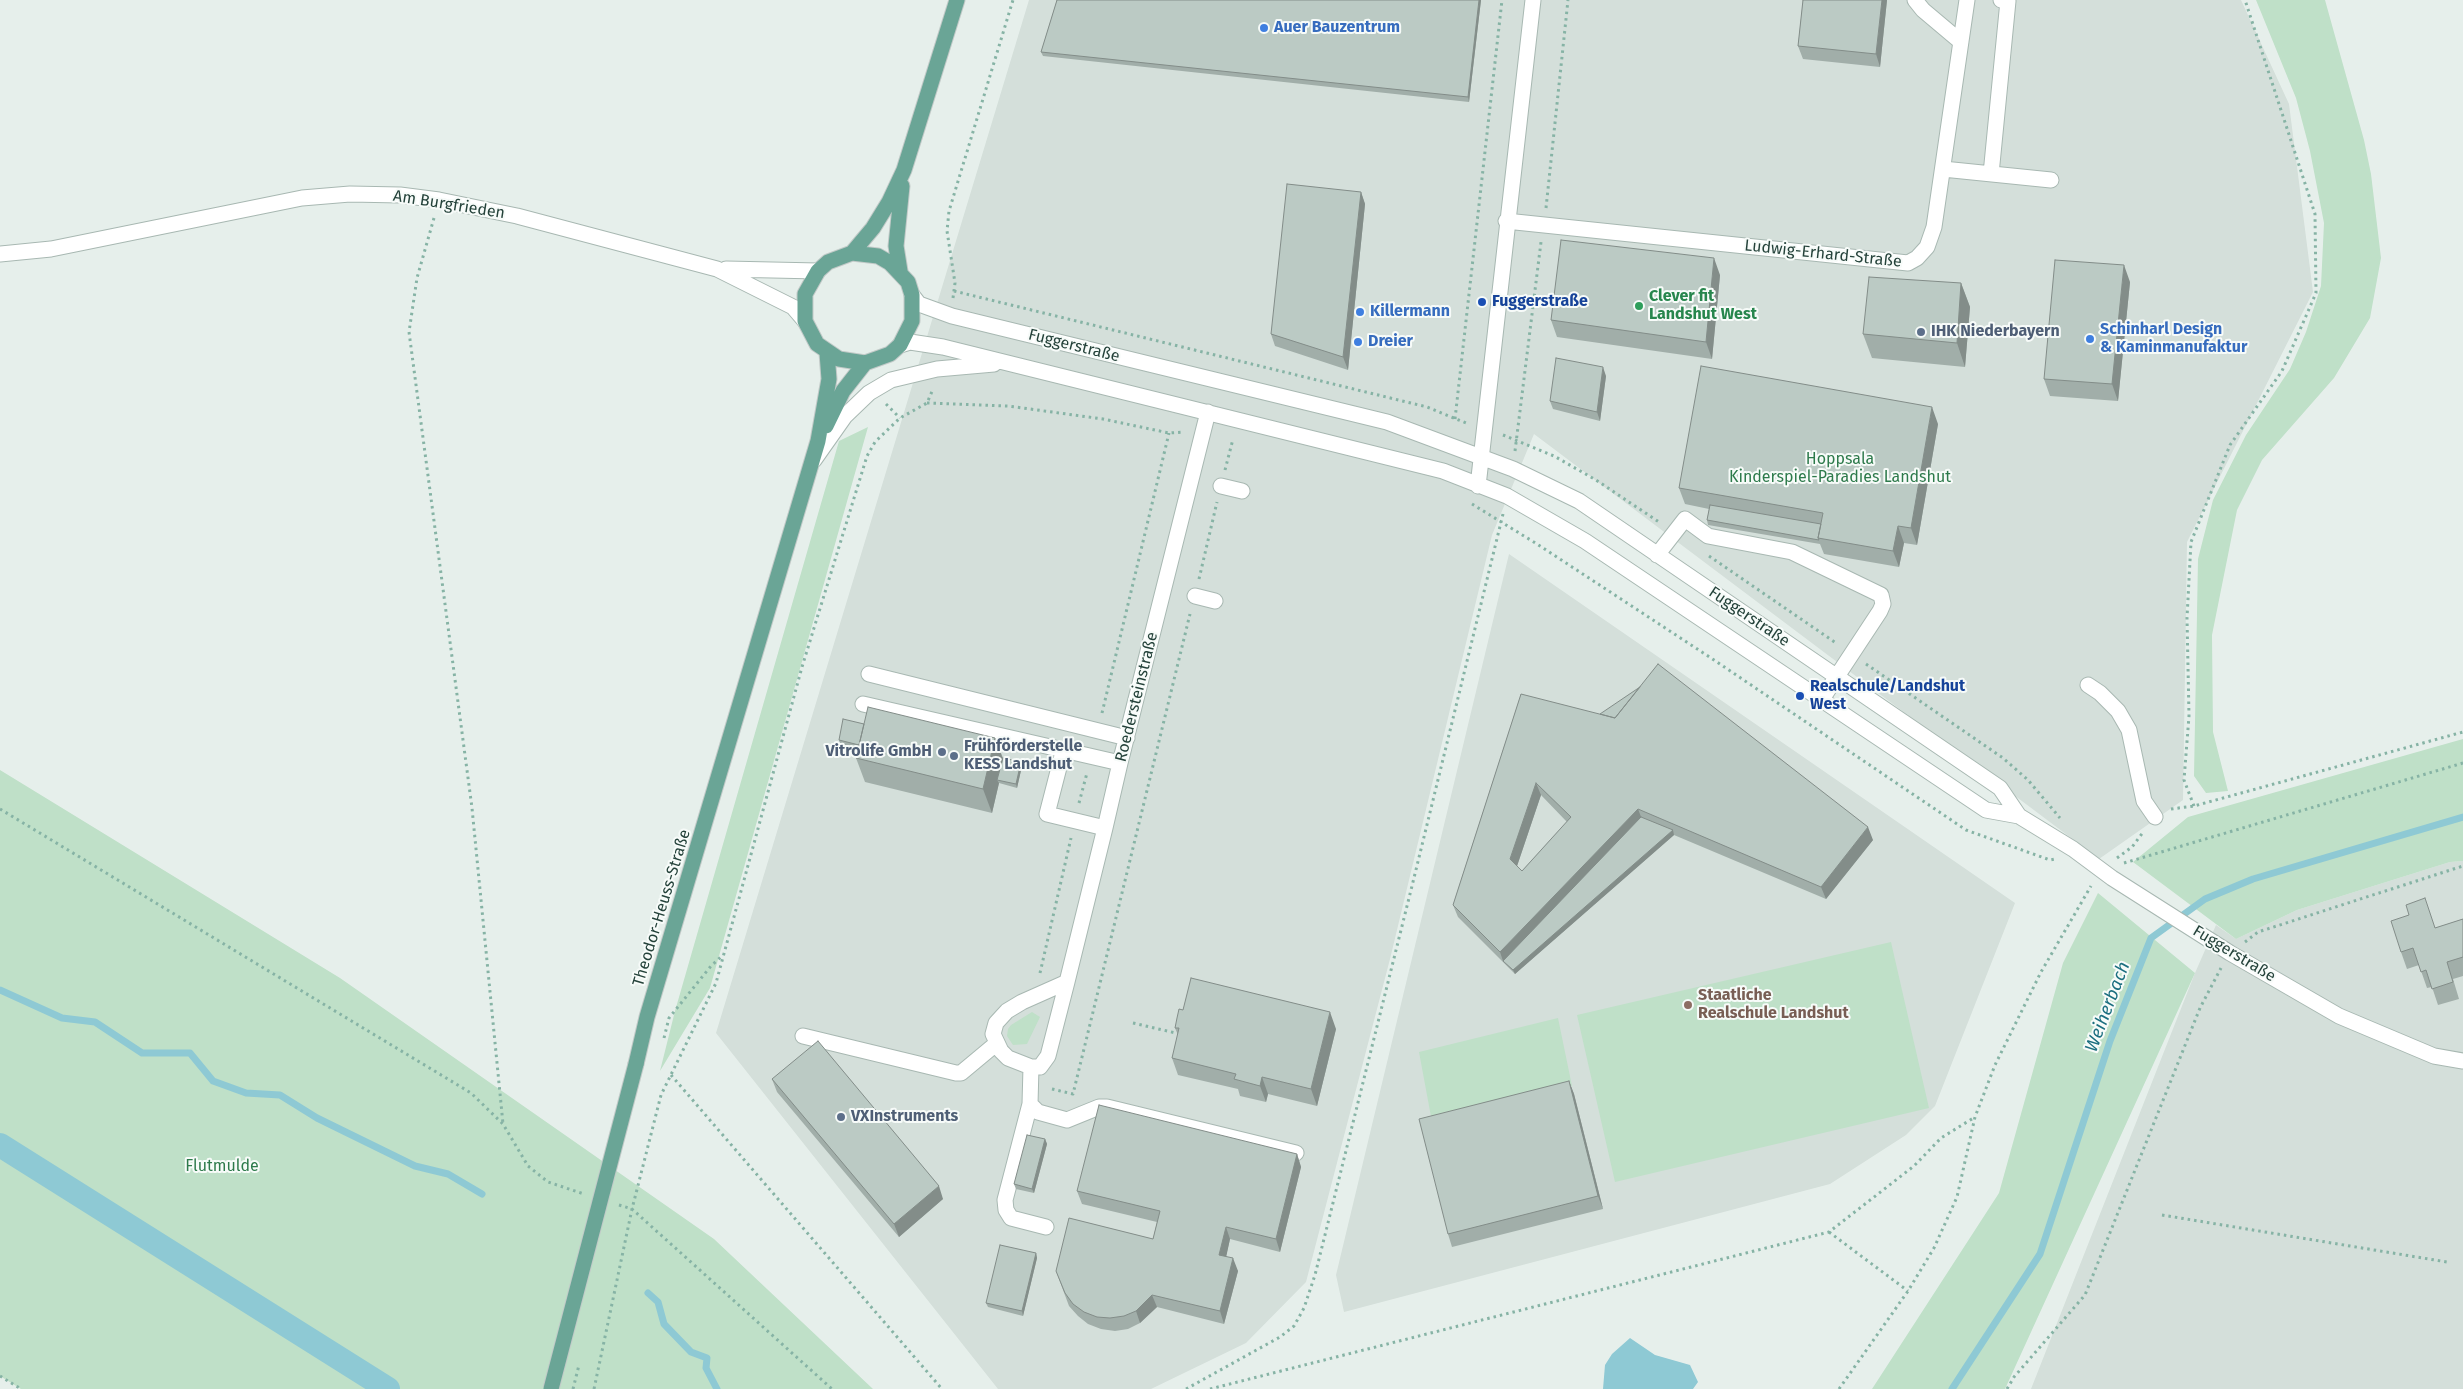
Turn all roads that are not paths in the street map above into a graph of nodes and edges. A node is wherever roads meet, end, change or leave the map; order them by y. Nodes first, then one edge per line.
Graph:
1 (958, 0) edge
2 (1533, 0) edge
3 (1915, 0) edge
4 (1967, 0) edge
5 (2000, 0) edge
6 (1961, 42) junction
7 (1943, 169) junction
8 (904, 170) junction
9 (1991, 174) junction
10 (2051, 180) dead end
11 (1506, 221) junction
12 (852, 253) junction
13 (0, 254) edge
14 (717, 269) junction
15 (818, 271) junction
16 (900, 272) junction
17 (912, 295) junction
18 (805, 321) junction
19 (900, 345) junction
20 (827, 353) junction
21 (865, 363) junction
22 (1008, 363) junction
23 (1208, 412) junction
24 (818, 441) junction
25 (1480, 456) junction
26 (812, 463) junction
27 (1221, 486) road end
28 (1478, 486) junction
29 (1242, 491) dead end
30 (1657, 555) junction
31 (1195, 596) road end
32 (1215, 601) dead end
33 (869, 674) dead end
34 (1837, 677) junction
35 (2088, 685) dead end
36 (1822, 700) junction
37 (863, 704) dead end
38 (1127, 738) junction
39 (1063, 752) junction
40 (1120, 763) junction
41 (2019, 816) junction
42 (2155, 817) road end
43 (1105, 828) junction
44 (1066, 982) junction
45 (803, 1036) dead end
46 (996, 1043) junction
47 (2463, 1061) edge
48 (1031, 1067) junction
49 (1030, 1104) junction
50 (1296, 1153) edge
51 (1046, 1227) dead end
52 (551, 1389) edge

1 - 8 main road
2 - 11 street
3 - 6 street
4 - 6 street, Ludwig-Erhard-Straße
5 - 9 street
6 - 7 street, Ludwig-Erhard-Straße
7 - 9 street
7 - 11 street, Ludwig-Erhard-Straße
8 - 12 main road
8 - 16 main road
9 - 10 street
11 - 25 street
12 - 15 main road
12 - 16 main road
13 - 14 street, Am Burgfrieden
14 - 15 street, Am Burgfrieden
14 - 18 street, Am Burgfrieden
15 - 18 main road
16 - 17 main road
17 - 19 main road
17 - 25 street, Fuggerstraße
18 - 20 main road
19 - 21 main road
19 - 22 street, Fuggerstraße
20 - 21 main road
20 - 24 main road, Theodor-Heuss-Straße
21 - 24 main road, Theodor-Heuss-Straße
22 - 23 street, Fuggerstraße
22 - 26 street
23 - 28 street, Fuggerstraße
23 - 38 street, Roedersteinstraße
24 - 26 main road, Theodor-Heuss-Straße
25 - 28 street
25 - 30 street, Fuggerstraße
26 - 52 main road, Theodor-Heuss-Straße, bridge
27 - 29 street
28 - 36 street, Fuggerstraße
30 - 34 street, Fuggerstraße
30 - 34 street
31 - 32 street
33 - 38 street
34 - 36 street
34 - 41 street, Fuggerstraße
35 - 42 street
36 - 41 street, Fuggerstraße
37 - 39 street
38 - 40 street, Roedersteinstraße
39 - 40 street
39 - 43 street
40 - 43 street, Roedersteinstraße
41 - 47 street, Fuggerstraße
43 - 44 street, Roedersteinstraße
44 - 46 street
44 - 48 street, Roedersteinstraße
45 - 46 street
46 - 48 street
48 - 49 street
49 - 50 street
49 - 51 street

